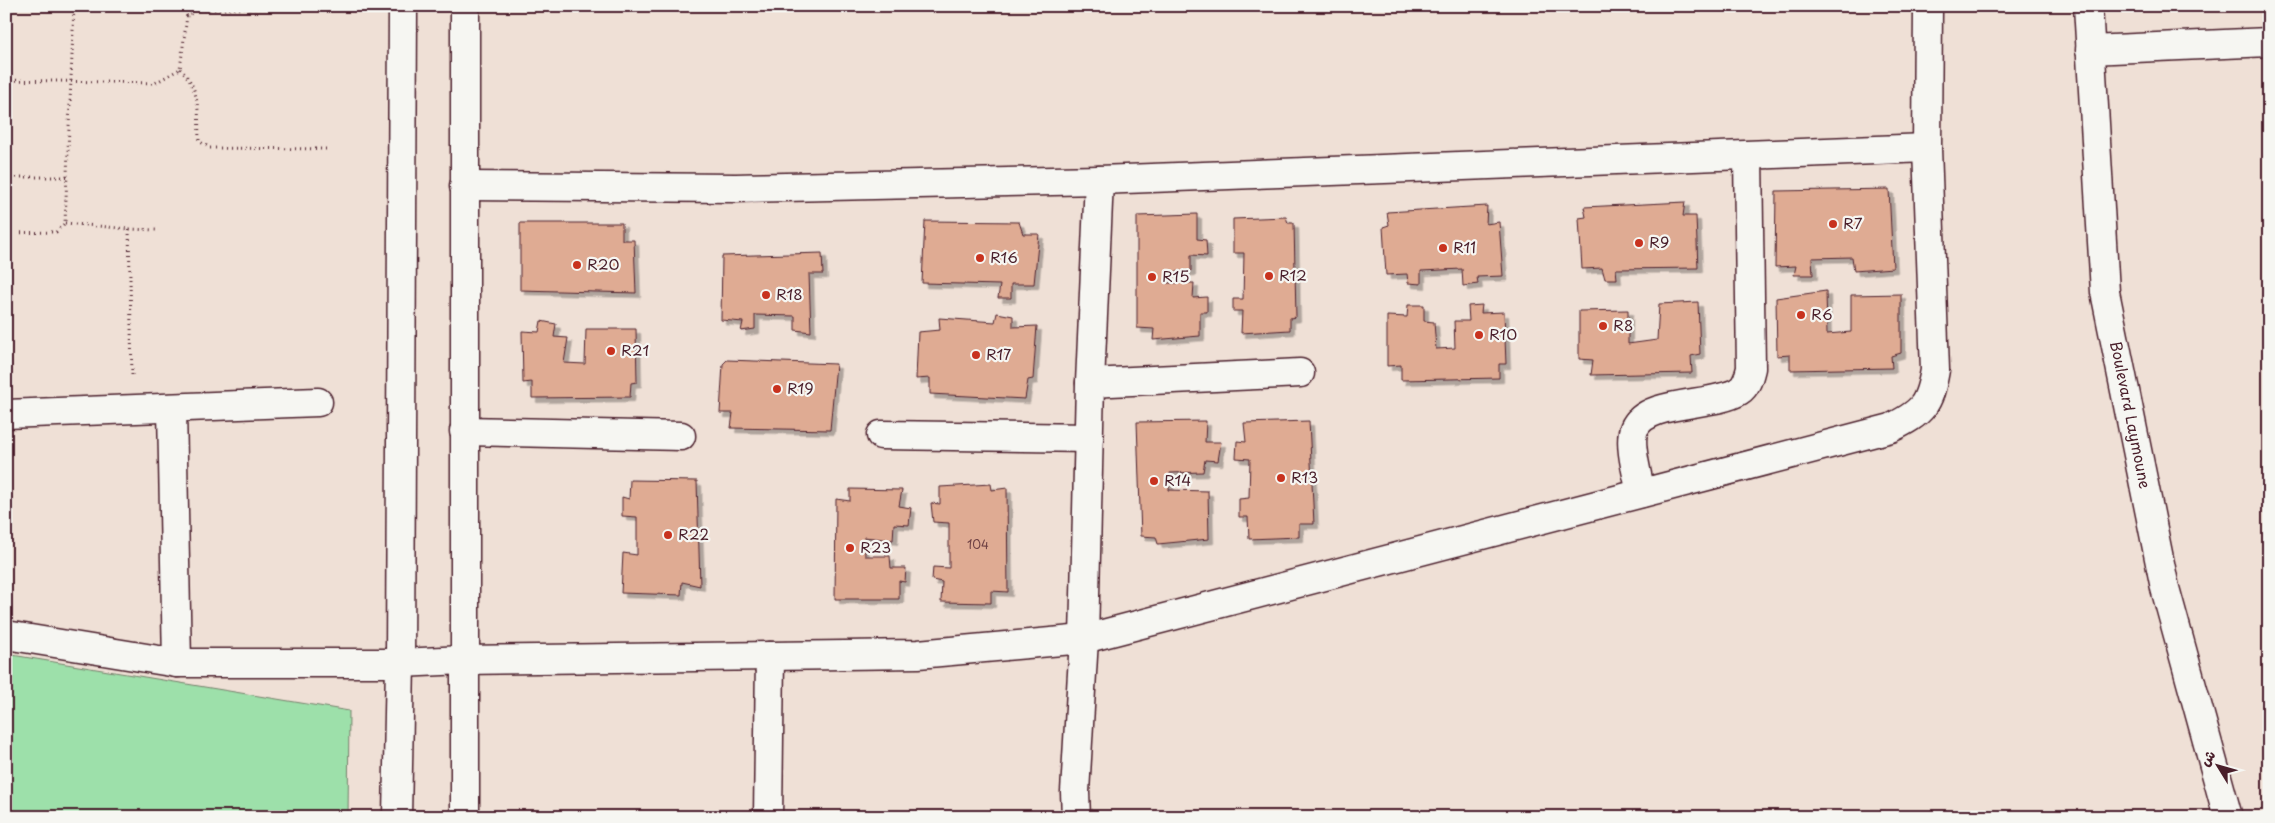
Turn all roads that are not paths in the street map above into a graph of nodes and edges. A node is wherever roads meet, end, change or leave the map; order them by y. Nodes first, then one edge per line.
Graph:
1 (403, 6) edge
2 (465, 6) edge
3 (1928, 6) edge
4 (2088, 6) edge
5 (2269, 42) edge
6 (2090, 50) junction
7 (1927, 148) junction
8 (1748, 156) junction
9 (1099, 180) junction
10 (464, 186) junction
11 (1300, 373) dead end
12 (1090, 383) junction
13 (318, 402) dead end
14 (172, 409) junction
15 (6, 414) edge
16 (464, 431) junction
17 (881, 435) dead end
18 (681, 436) dead end
19 (1089, 438) junction
20 (1641, 493) junction
21 (6, 635) edge
22 (1084, 639) junction
23 (770, 656) junction
24 (464, 660) junction
25 (178, 663) junction
26 (400, 663) junction
27 (397, 817) edge
28 (465, 817) edge
29 (768, 817) edge
30 (1076, 817) edge
31 (2228, 817) edge

1 - 26 street
2 - 10 street
3 - 7 street
4 - 6 street, Boulevard Laymoune
5 - 6 street
6 - 31 street, Boulevard Laymoune
7 - 8 street
7 - 20 street
8 - 9 street
8 - 20 street
9 - 10 street
9 - 12 street
10 - 16 street
11 - 12 street
12 - 19 street
13 - 14 street
14 - 15 street
14 - 25 street
16 - 18 street
16 - 24 street
17 - 19 street
19 - 22 street
20 - 22 street
21 - 25 street
22 - 23 street
22 - 30 street
23 - 24 street
23 - 29 street
24 - 26 street
24 - 28 street
25 - 26 street
26 - 27 street

